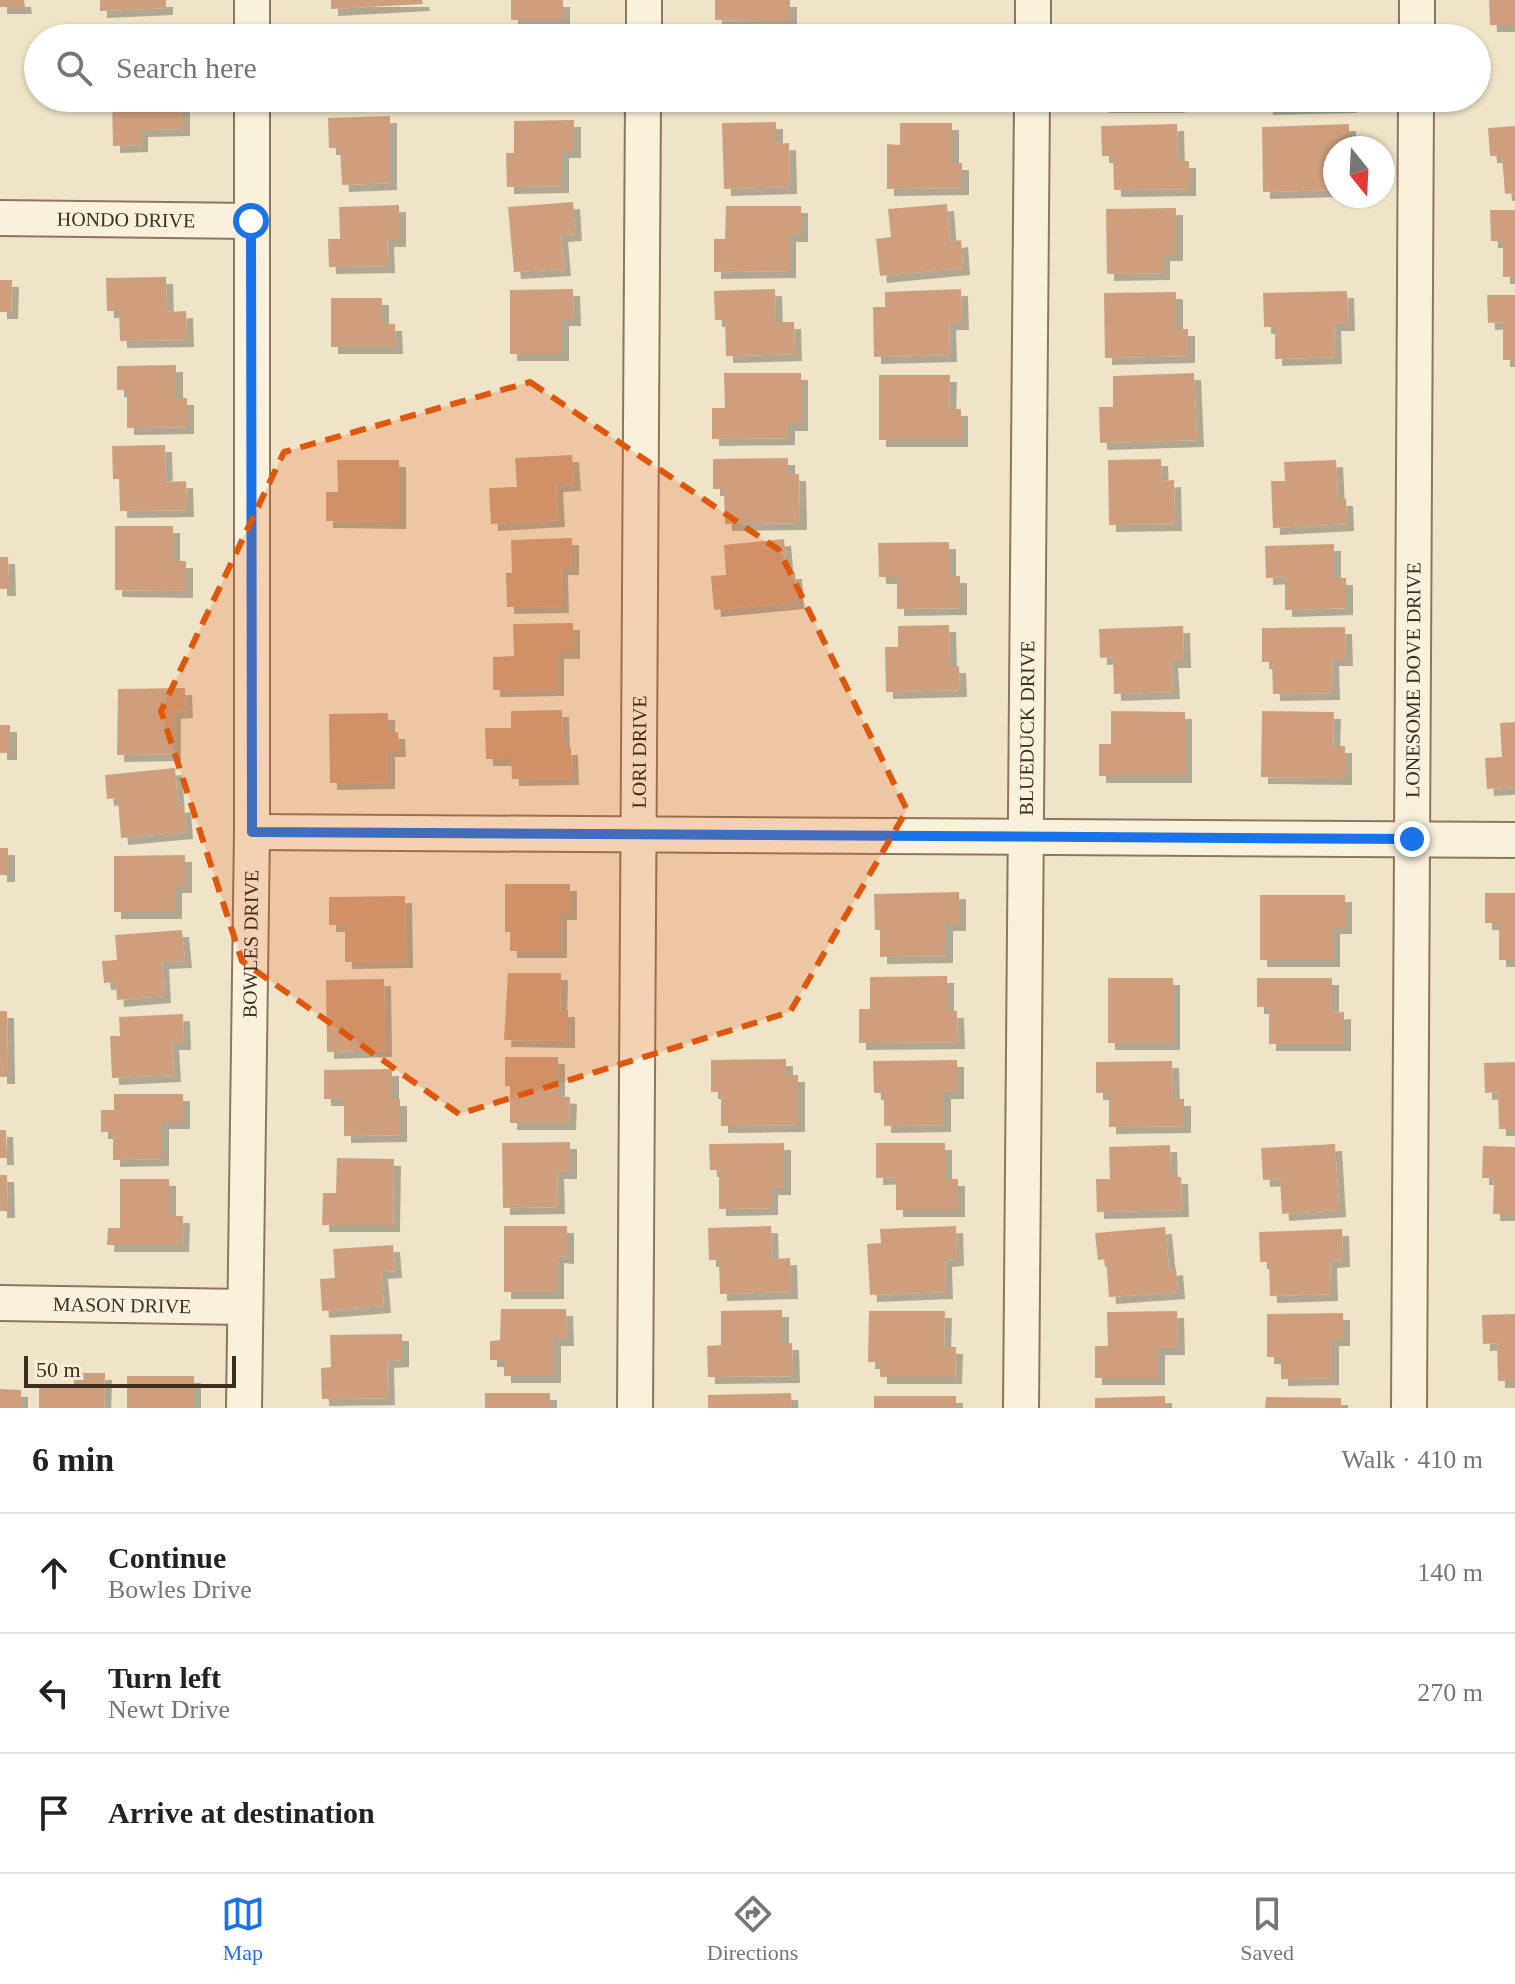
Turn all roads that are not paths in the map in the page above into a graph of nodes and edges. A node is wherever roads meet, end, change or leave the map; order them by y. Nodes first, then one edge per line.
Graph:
1 (252, 0) edge
2 (644, 0) edge
3 (1033, 0) edge
4 (1417, 0) edge
5 (252, 24) edge
6 (644, 24) edge
7 (1033, 24) edge
8 (1417, 24) edge
9 (252, 112) edge
10 (643, 112) edge
11 (1032, 112) edge
12 (1416, 112) edge
13 (0, 218) edge
14 (251, 221) junction
15 (252, 832) junction
16 (639, 834) junction
17 (1026, 837) junction
18 (1412, 839) junction
19 (1515, 840) edge
20 (0, 1303) edge
21 (244, 1307) junction
22 (244, 1408) edge
23 (635, 1408) edge
24 (1021, 1408) edge
25 (1409, 1408) edge

1 - 5 street
2 - 6 street
3 - 7 street
4 - 8 street
9 - 14 street, BOWLES DRIVE
10 - 16 street, LORI DRIVE
11 - 17 street, BLUEDUCK DRIVE
12 - 18 street, LONESOME DOVE DRIVE
13 - 14 street, HONDO DRIVE
14 - 15 street, BOWLES DRIVE
15 - 16 street
15 - 21 street, BOWLES DRIVE
16 - 17 street
16 - 23 street, LORI DRIVE
17 - 18 street
17 - 24 street, BLUEDUCK DRIVE
18 - 19 street
18 - 25 street, LONESOME DOVE DRIVE
20 - 21 street, MASON DRIVE
21 - 22 street, BOWLES DRIVE

